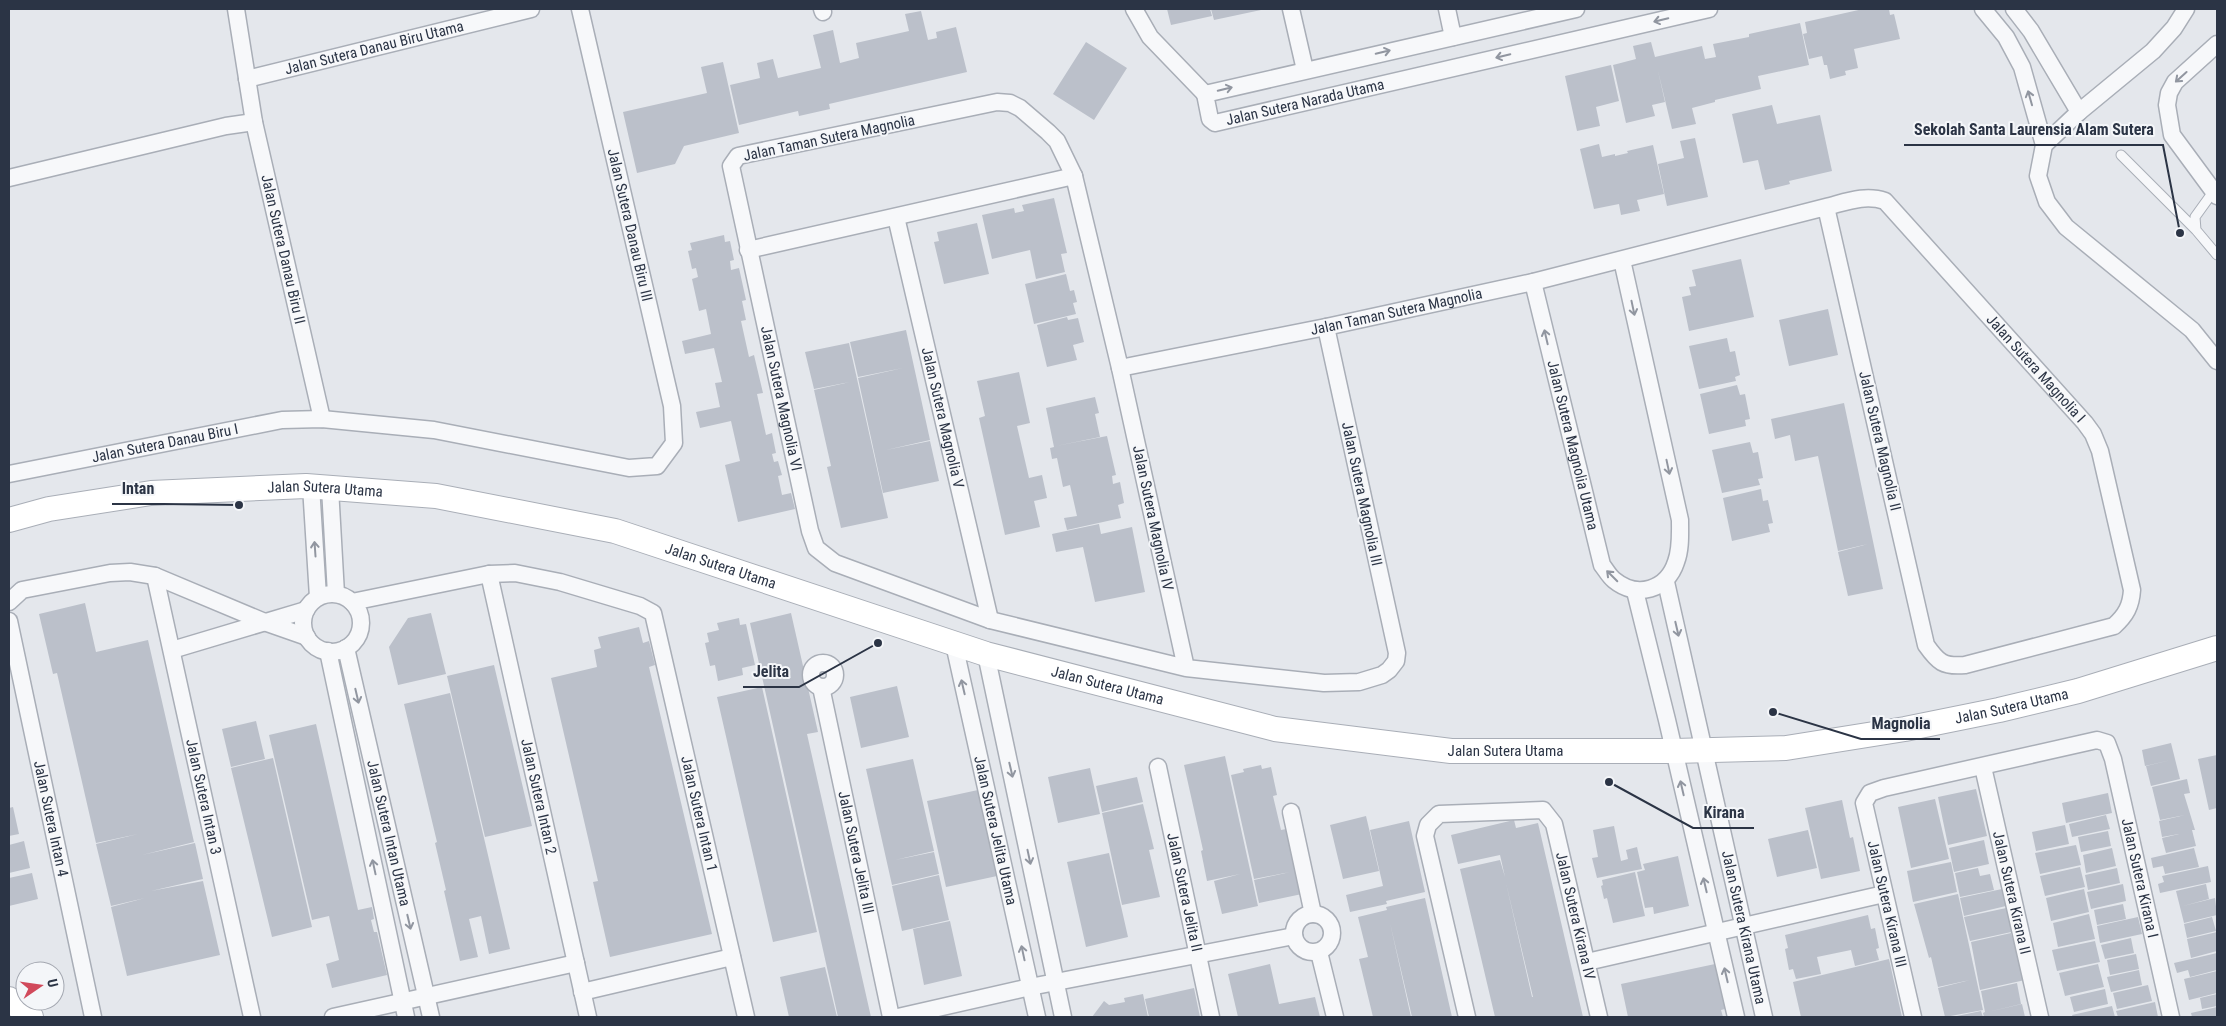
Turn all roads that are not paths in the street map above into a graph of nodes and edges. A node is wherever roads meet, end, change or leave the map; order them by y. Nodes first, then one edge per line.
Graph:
1 (236, 9) edge
2 (531, 9) edge
3 (580, 9) edge
4 (1134, 9) edge
5 (1291, 9) edge
6 (1446, 9) edge
7 (1576, 9) edge
8 (1709, 9) edge
9 (1983, 9) edge
10 (2014, 9) edge
11 (2186, 9) edge
12 (1453, 37) junction
13 (2217, 44) edge
14 (1305, 70) junction
15 (247, 79) junction
16 (1204, 94) junction
17 (2079, 112) junction
18 (254, 122) junction
19 (2044, 145) junction
20 (2121, 155) dead end
21 (1074, 176) junction
22 (9, 178) edge
23 (2215, 194) edge
24 (1864, 198) joint
25 (1826, 207) junction
26 (896, 217) junction
27 (2196, 230) junction
28 (748, 250) junction
29 (2217, 255) edge
30 (1622, 260) junction
31 (1533, 282) junction
32 (1326, 327) junction
33 (2217, 361) edge
34 (1120, 368) junction
35 (322, 419) junction
36 (674, 443) joint
37 (9, 474) edge
38 (321, 487) junction
39 (9, 520) edge
40 (489, 574) junction
41 (155, 576) junction
42 (1666, 582) junction
43 (401, 591) junction
44 (1635, 591) junction
45 (336, 594) junction
46 (318, 597) junction
47 (9, 601) edge
48 (352, 602) junction
49 (306, 610) junction
50 (360, 618) junction
51 (990, 620) junction
52 (9, 621) edge
53 (267, 623) junction
54 (307, 637) junction
55 (954, 644) junction
56 (346, 648) junction
57 (2217, 648) edge
58 (172, 650) junction
59 (328, 651) junction
60 (986, 654) junction
61 (1949, 666) joint
62 (1186, 668) junction
63 (821, 687) dead end
64 (1703, 749) junction
65 (1674, 751) junction
66 (1158, 767) dead end
67 (1983, 767) junction
68 (1020, 810) junction
69 (1291, 812) dead end
70 (993, 814) junction
71 (1884, 894) junction
72 (1313, 914) junction
73 (1743, 926) junction
74 (1716, 932) junction
75 (1294, 936) junction
76 (1319, 952) junction
77 (1196, 954) junction
78 (732, 957) junction
79 (1587, 962) junction
80 (576, 963) junction
81 (1055, 983) junction
82 (1030, 988) junction
83 (582, 992) junction
84 (426, 996) junction
85 (9, 999) edge
86 (405, 1009) edge
87 (31, 1017) edge
88 (93, 1017) edge
89 (252, 1017) edge
90 (332, 1017) edge
91 (431, 1017) edge
92 (588, 1017) edge
93 (746, 1017) edge
94 (891, 1017) edge
95 (898, 1017) edge
96 (1037, 1017) edge
97 (1063, 1017) edge
98 (1211, 1017) edge
99 (1335, 1017) edge
100 (1467, 1017) edge
101 (1599, 1017) edge
102 (1736, 1017) edge
103 (1764, 1017) edge
104 (1913, 1017) edge
105 (2040, 1017) edge
106 (2171, 1017) edge

1 - 15 street, Jalan Sutera Danau Biru II
2 - 15 street, Jalan Sutera Danau Biru Utama
3 - 36 street, Jalan Sutera Danau Biru III
4 - 16 street
5 - 14 street
6 - 12 street
7 - 12 street, Jalan Sutera Narada Utama
8 -> 16 street, Jalan Sutera Narada Utama
19 -> 9 street
10 - 17 street
11 - 17 street
14 -> 12 street, Jalan Sutera Narada Utama
13 -> 23 street
16 -> 14 street, Jalan Sutera Narada Utama
15 - 18 street, Jalan Sutera Danau Biru II
17 - 19 street
18 - 22 street
18 - 35 street, Jalan Sutera Danau Biru II
19 - 33 street
20 - 27 lane
21 - 26 street
21 - 28 street, Jalan Taman Sutera Magnolia
21 - 34 street, Jalan Taman Sutera Magnolia
23 - 27 lane
24 - 25 street, Jalan Taman Sutera Magnolia
24 - 61 street, Jalan Sutera Magnolia I
25 - 30 street, Jalan Taman Sutera Magnolia
25 - 61 street, Jalan Sutera Magnolia II
26 - 28 street
26 - 51 street, Jalan Sutera Magnolia V
27 - 29 lane
28 - 51 street, Jalan Sutera Magnolia VI
30 - 31 street, Jalan Taman Sutera Magnolia
30 -> 42 street
31 - 32 street, Jalan Taman Sutera Magnolia
44 -> 31 street, Jalan Sutera Magnolia Utama
32 - 34 street, Jalan Taman Sutera Magnolia
32 - 62 street, Jalan Sutera Magnolia III
34 - 62 street, Jalan Sutera Magnolia IV
35 - 36 street, Jalan Sutera Danau Biru I
35 - 37 street, Jalan Sutera Danau Biru I
38 - 39 street, Jalan Sutera Utama
38 - 45 street
46 -> 38 street
38 - 55 street, Jalan Sutera Utama
40 - 43 street
40 - 78 street, Jalan Sutera Intan 1
40 - 80 street, Jalan Sutera Intan 2
41 - 47 street
41 - 53 street
41 - 58 street, Jalan Sutera Intan 3
42 - 44 street
42 -> 64 street
43 - 48 street
43 - 50 street
44 - 65 street
45 - 46 street
45 - 48 street
46 - 49 street
48 - 50 street
49 - 53 street
49 - 54 street
50 - 56 street
51 - 62 street
52 - 88 street, Jalan Sutera Intan 4
53 - 54 street
53 - 58 street
54 - 59 street
55 - 60 street, Jalan Sutera Utama
70 -> 55 street, Jalan Sutera Jelita Utama
56 - 59 street
56 -> 84 street, Jalan Sutera Intan Utama
57 - 64 street, Jalan Sutera Utama
58 - 89 street, Jalan Sutera Intan 3
86 -> 59 street, Jalan Sutera Intan Utama
60 - 65 street, Jalan Sutera Utama
60 -> 68 street, Jalan Sutera Jelita Utama
63 - 94 street, Jalan Sutera Jelita III
64 - 65 street, Jalan Sutera Utama
64 - 73 street, Jalan Sutera Kirana Utama
74 -> 65 street, Jalan Sutera Kirana Utama
66 - 77 street, Jalan Sutera Jelita II
67 - 71 street, Jalan Sutera Kirana III
67 - 105 street, Jalan Sutera Kirana II
67 - 106 street, Jalan Sutera Kirana I
68 - 70 street
68 -> 81 street, Jalan Sutera Jelita Utama
69 - 72 street
82 -> 70 street, Jalan Sutera Jelita Utama
71 - 73 street
71 - 104 street, Jalan Sutera Kirana III
72 - 75 street
72 - 76 street
73 - 74 street
73 - 103 street, Jalan Sutera Kirana Utama
74 - 79 street
102 -> 74 street, Jalan Sutera Kirana Utama
75 - 76 street
75 - 77 street
76 - 99 street
77 - 81 street
77 - 98 street, Jalan Sutera Jelita II
78 - 83 street
78 - 93 street, Jalan Sutera Intan 1
79 - 100 street, Jalan Sutera Kirana IV
79 - 101 street, Jalan Sutera Kirana IV
80 - 83 street, Jalan Sutera Intan 2
80 - 84 street
81 - 82 street
81 - 97 street, Jalan Sutera Jelita Utama
82 - 95 street
82 - 96 street, Jalan Sutera Jelita Utama
83 - 92 street, Jalan Sutera Intan 2
84 - 86 street
84 - 91 street, Jalan Sutera Intan Utama
85 - 87 street
86 - 90 street

